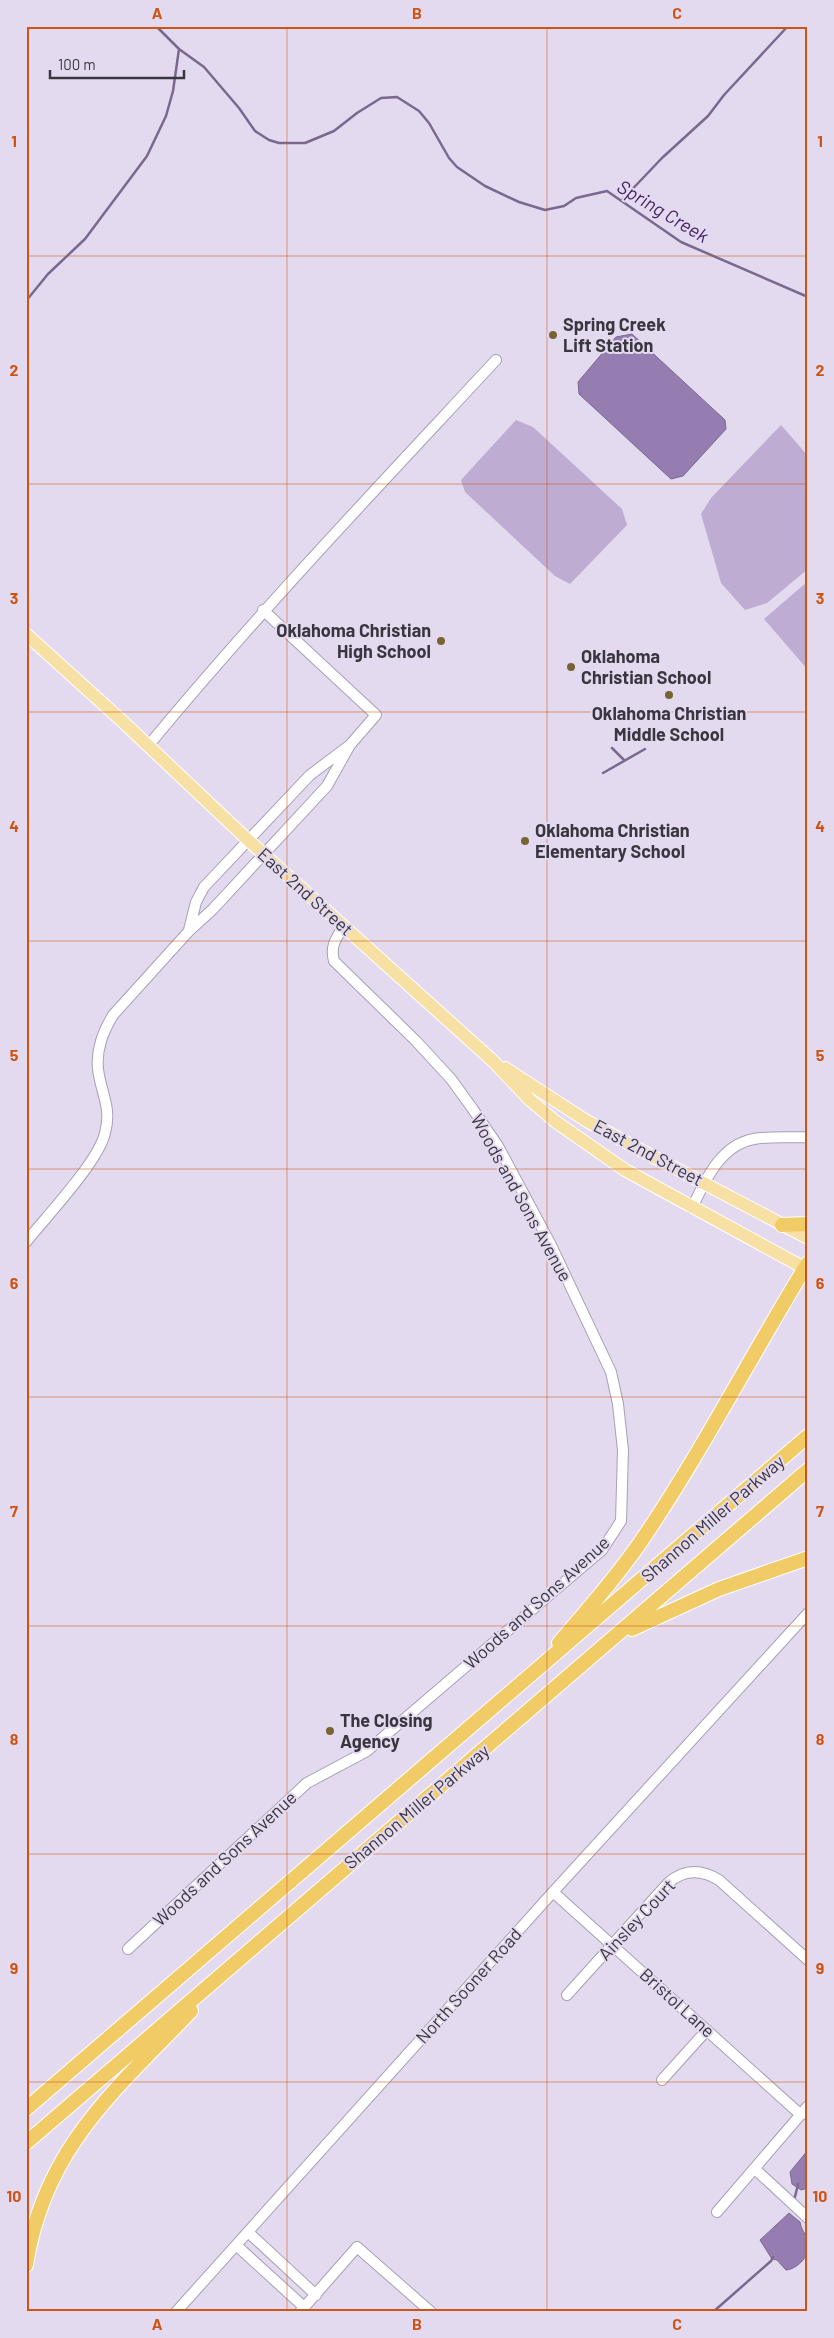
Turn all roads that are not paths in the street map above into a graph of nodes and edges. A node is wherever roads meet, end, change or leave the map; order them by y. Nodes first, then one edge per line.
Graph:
1 (496, 360) dead end
2 (263, 610) junction
3 (26, 634) edge
4 (350, 745) junction
5 (148, 746) junction
6 (248, 840) junction
7 (264, 854) junction
8 (344, 926) junction
9 (189, 931) junction
10 (492, 1061) junction
11 (808, 1138) edge
12 (704, 1183) junction
13 (692, 1208) junction
14 (808, 1224) edge
15 (782, 1225) junction
16 (808, 1238) edge
17 (26, 1242) edge
18 (807, 1267) edge
19 (808, 1436) edge
20 (808, 1470) edge
21 (808, 1558) edge
22 (808, 1613) edge
23 (616, 1637) junction
24 (525, 1682) junction
25 (553, 1892) junction
26 (613, 1945) junction
27 (251, 1948) junction
28 (128, 1949) dead end
29 (808, 1960) edge
30 (567, 1995) dead end
31 (707, 2030) junction
32 (662, 2080) dead end
33 (808, 2106) edge
34 (26, 2108) edge
35 (800, 2115) junction
36 (26, 2143) edge
37 (755, 2169) junction
38 (716, 2212) dead end
39 (808, 2218) edge
40 (248, 2232) junction
41 (236, 2245) junction
42 (282, 2263) junction
43 (26, 2265) edge
44 (271, 2276) junction
45 (316, 2295) junction
46 (302, 2309) edge
47 (176, 2312) edge
48 (431, 2312) edge

1 - 2 street
2 - 4 street
2 - 5 street
3 - 5 main road, East 2nd Street
4 - 6 street
4 - 7 street
5 - 6 main road, East 2nd Street
6 - 7 main road, East 2nd Street
6 - 9 street
7 - 8 main road, East 2nd Street
7 - 9 street
8 - 10 main road, East 2nd Street
8 - 28 street, Woods and Sons Avenue
9 - 17 street
10 - 12 main road, East 2nd Street
10 - 13 main road, East 2nd Street
11 - 12 street
12 - 13 street
12 - 15 main road, East 2nd Street
13 - 18 main road, East 2nd Street
14 - 15 highway
15 - 16 main road, East 2nd Street
18 - 24 highway
19 - 24 highway, Shannon Miller Parkway
20 - 23 highway, Shannon Miller Parkway
21 - 23 highway
22 - 25 street, North Sooner Road
23 - 27 highway, Shannon Miller Parkway
24 - 34 highway, Shannon Miller Parkway
25 - 26 street, Bristol Lane
25 - 40 street, North Sooner Road
26 - 29 street, Ainsley Court
26 - 30 street, Ainsley Court
26 - 31 street, Bristol Lane
27 - 36 highway, Shannon Miller Parkway
27 - 43 highway
31 - 32 street
31 - 35 street, Bristol Lane
33 - 35 street
35 - 37 street
37 - 38 street
37 - 39 street
40 - 41 street, North Sooner Road
40 - 42 street
41 - 44 street
41 - 47 street, North Sooner Road
42 - 44 street
42 - 45 street
44 - 46 street
45 - 46 street
45 - 48 street

